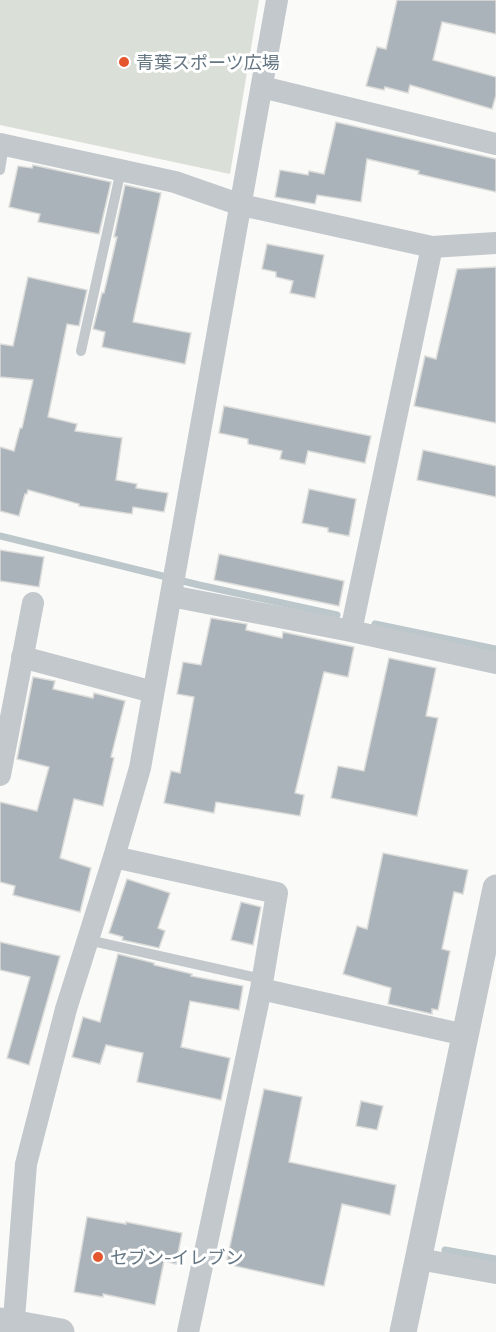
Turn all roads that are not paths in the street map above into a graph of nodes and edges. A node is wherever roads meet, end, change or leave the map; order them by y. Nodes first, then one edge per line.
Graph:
1 (277, 0) edge
2 (262, 87) junction
3 (496, 144) edge
4 (2, 145) edge
5 (0, 170) edge
6 (121, 170) junction
7 (242, 206) junction
8 (496, 243) edge
9 (432, 247) junction
10 (81, 351) dead end
11 (173, 586) junction
12 (33, 603) dead end
13 (351, 631) junction
14 (22, 657) junction
15 (496, 663) edge
16 (153, 692) junction
17 (0, 775) edge
18 (114, 857) junction
19 (496, 888) edge
20 (88, 940) junction
21 (261, 984) junction
22 (465, 1035) junction
23 (419, 1259) junction
24 (496, 1273) edge
25 (8, 1325) edge
26 (61, 1332) edge
27 (188, 1332) edge
28 (403, 1332) edge

1 - 2 street
2 - 3 street
2 - 7 street
4 - 5 lane
4 - 6 street
6 - 7 street
6 - 10 lane
7 - 9 street
7 - 11 street
8 - 9 street
9 - 13 street
11 - 13 street
11 - 16 street
12 - 14 street
13 - 15 street
14 - 16 street
14 - 17 street
16 - 18 street
18 - 20 street
18 - 21 street
19 - 22 street
20 - 21 lane
20 - 25 street
21 - 22 street
21 - 27 street
22 - 23 street
23 - 24 street
23 - 28 street
25 - 26 street

